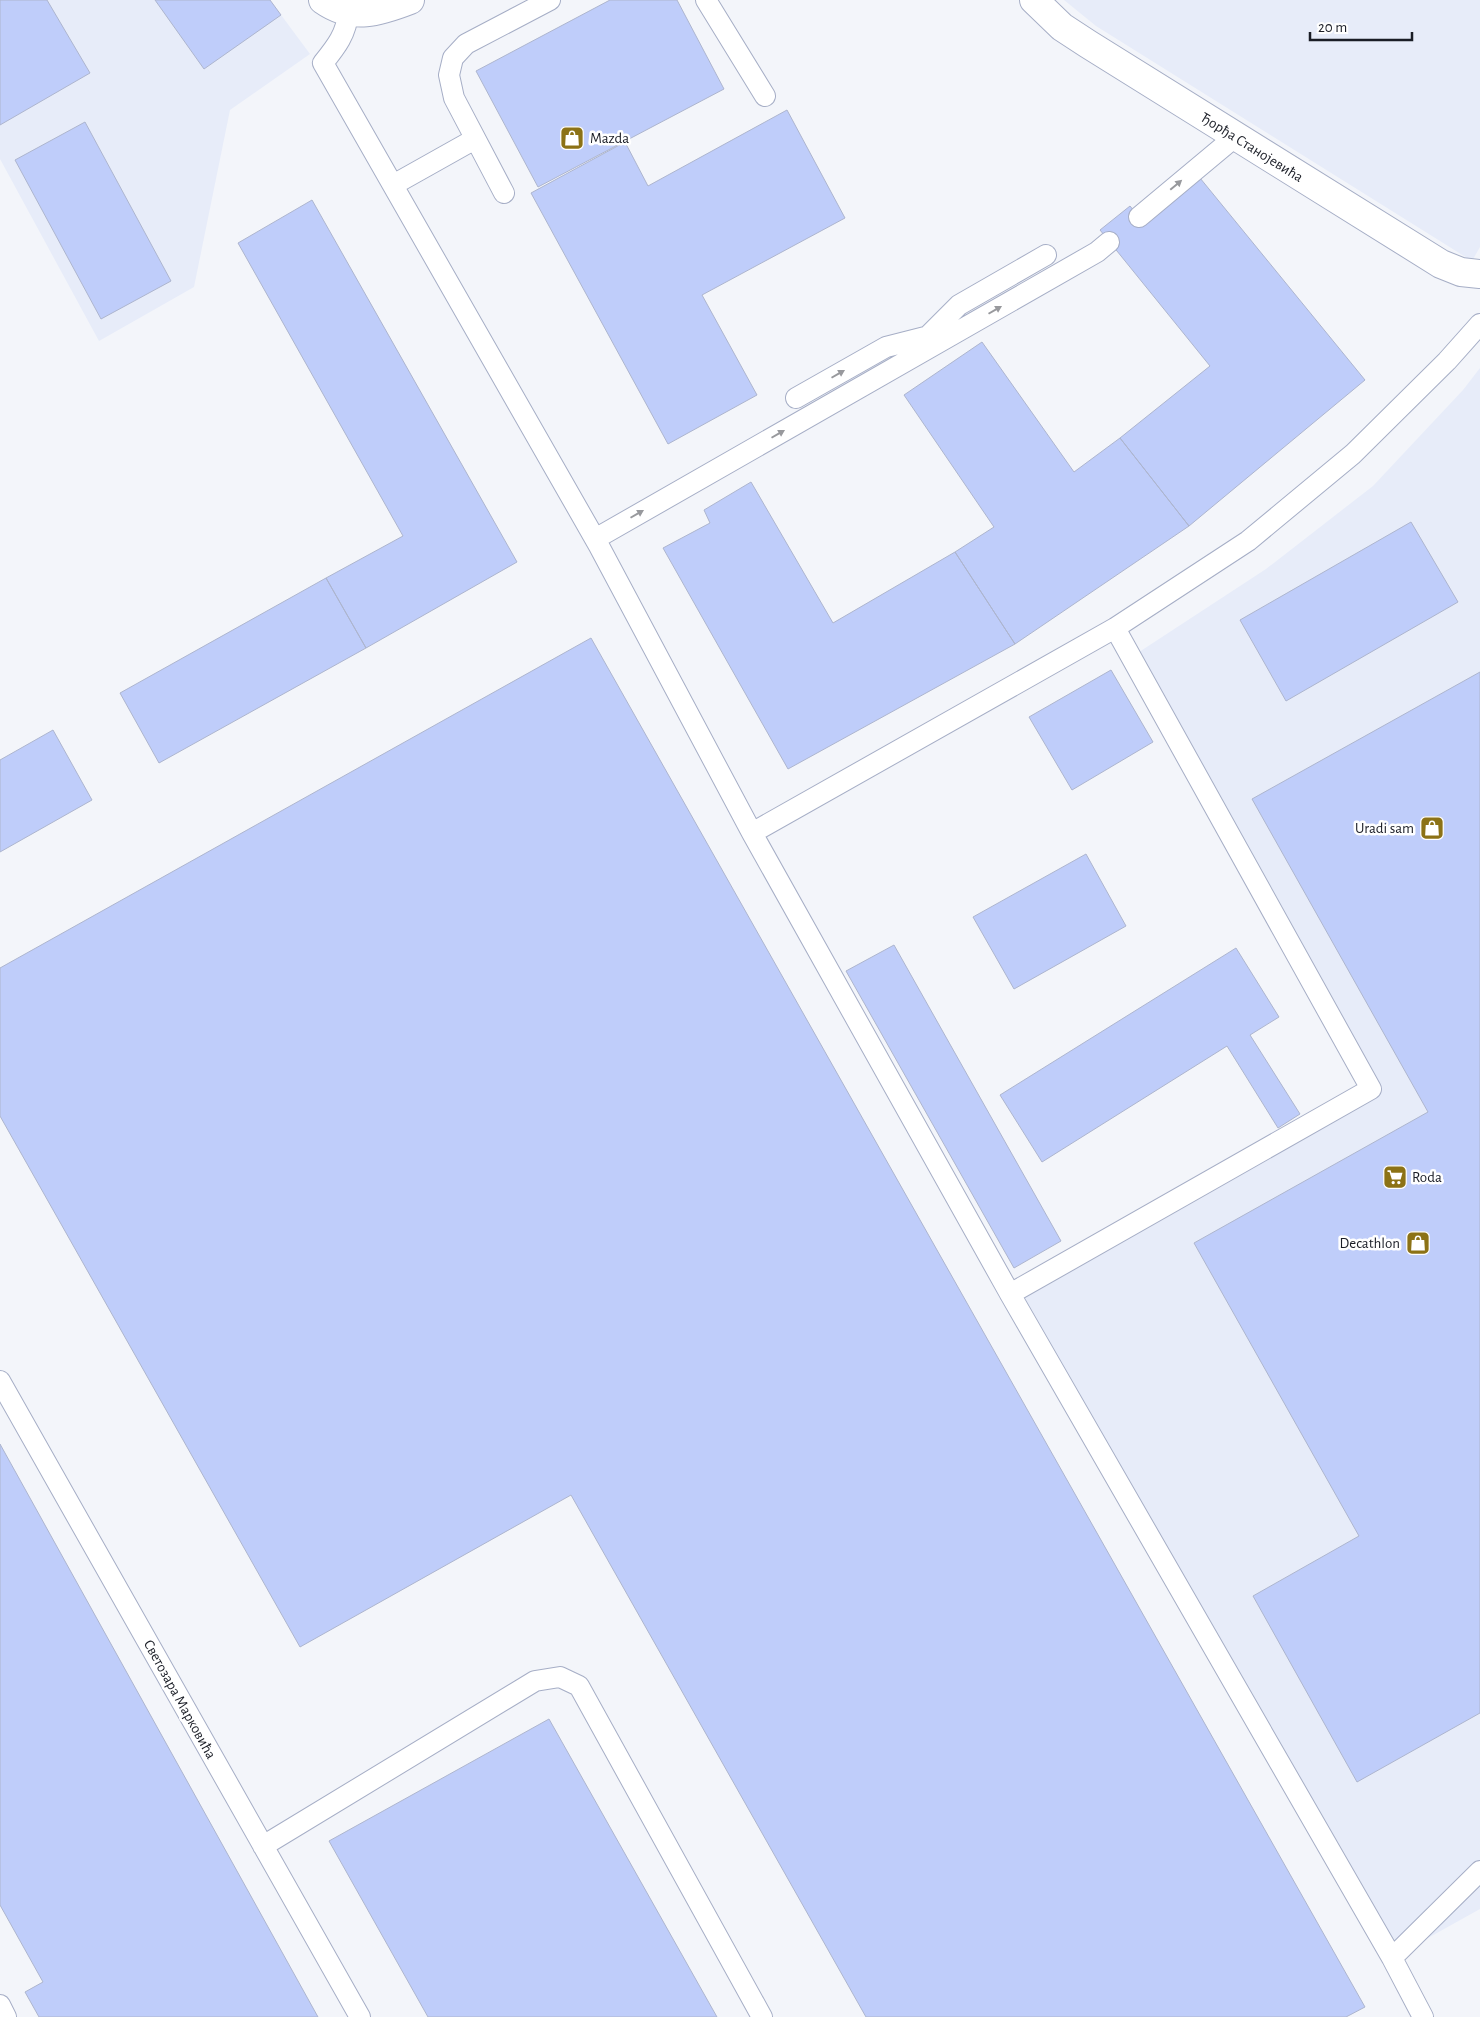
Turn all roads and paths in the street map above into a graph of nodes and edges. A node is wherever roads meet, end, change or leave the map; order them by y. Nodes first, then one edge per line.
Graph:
1 (323, 0) edge
2 (410, 0) edge
3 (550, 0) edge
4 (706, 0) edge
5 (1034, 0) edge
6 (348, 12) junction
7 (765, 96) dead end
8 (1236, 136) junction
9 (475, 139) junction
10 (393, 185) junction
11 (504, 193) dead end
12 (1139, 216) dead end
13 (1109, 242) dead end
14 (1046, 255) dead end
15 (1480, 274) edge
16 (1480, 324) edge
17 (963, 328) junction
18 (928, 336) junction
19 (903, 363) junction
20 (796, 398) dead end
21 (595, 538) junction
22 (1115, 628) junction
23 (752, 833) junction
24 (1010, 1294) junction
25 (0, 1381) edge
26 (263, 1846) junction
27 (1480, 1871) edge
28 (1392, 1958) junction
29 (0, 2005) edge
30 (6, 2017) edge
31 (360, 2017) edge
32 (762, 2017) edge
33 (1423, 2017) edge

1 - 6 street
2 - 6 street
3 - 9 lane
4 - 7 lane
5 - 8 street, Ђорђа Станојевића
6 - 10 lane
12 -> 8 lane
8 - 15 street, Ђорђа Станојевића
9 - 10 lane
9 - 11 lane
10 - 21 lane
17 -> 13 lane
14 - 18 lane
16 - 22 lane
17 - 18 lane
17 - 19 lane
18 - 19 lane
20 -> 18 lane
21 -> 19 lane
21 - 23 lane
22 - 23 lane
22 - 24 lane
23 - 24 lane
24 - 28 lane
25 - 26 lane, Светозара Марковића
26 - 31 lane, Светозара Марковића
26 - 32 lane
27 - 28 lane
28 - 33 lane
29 - 30 lane

